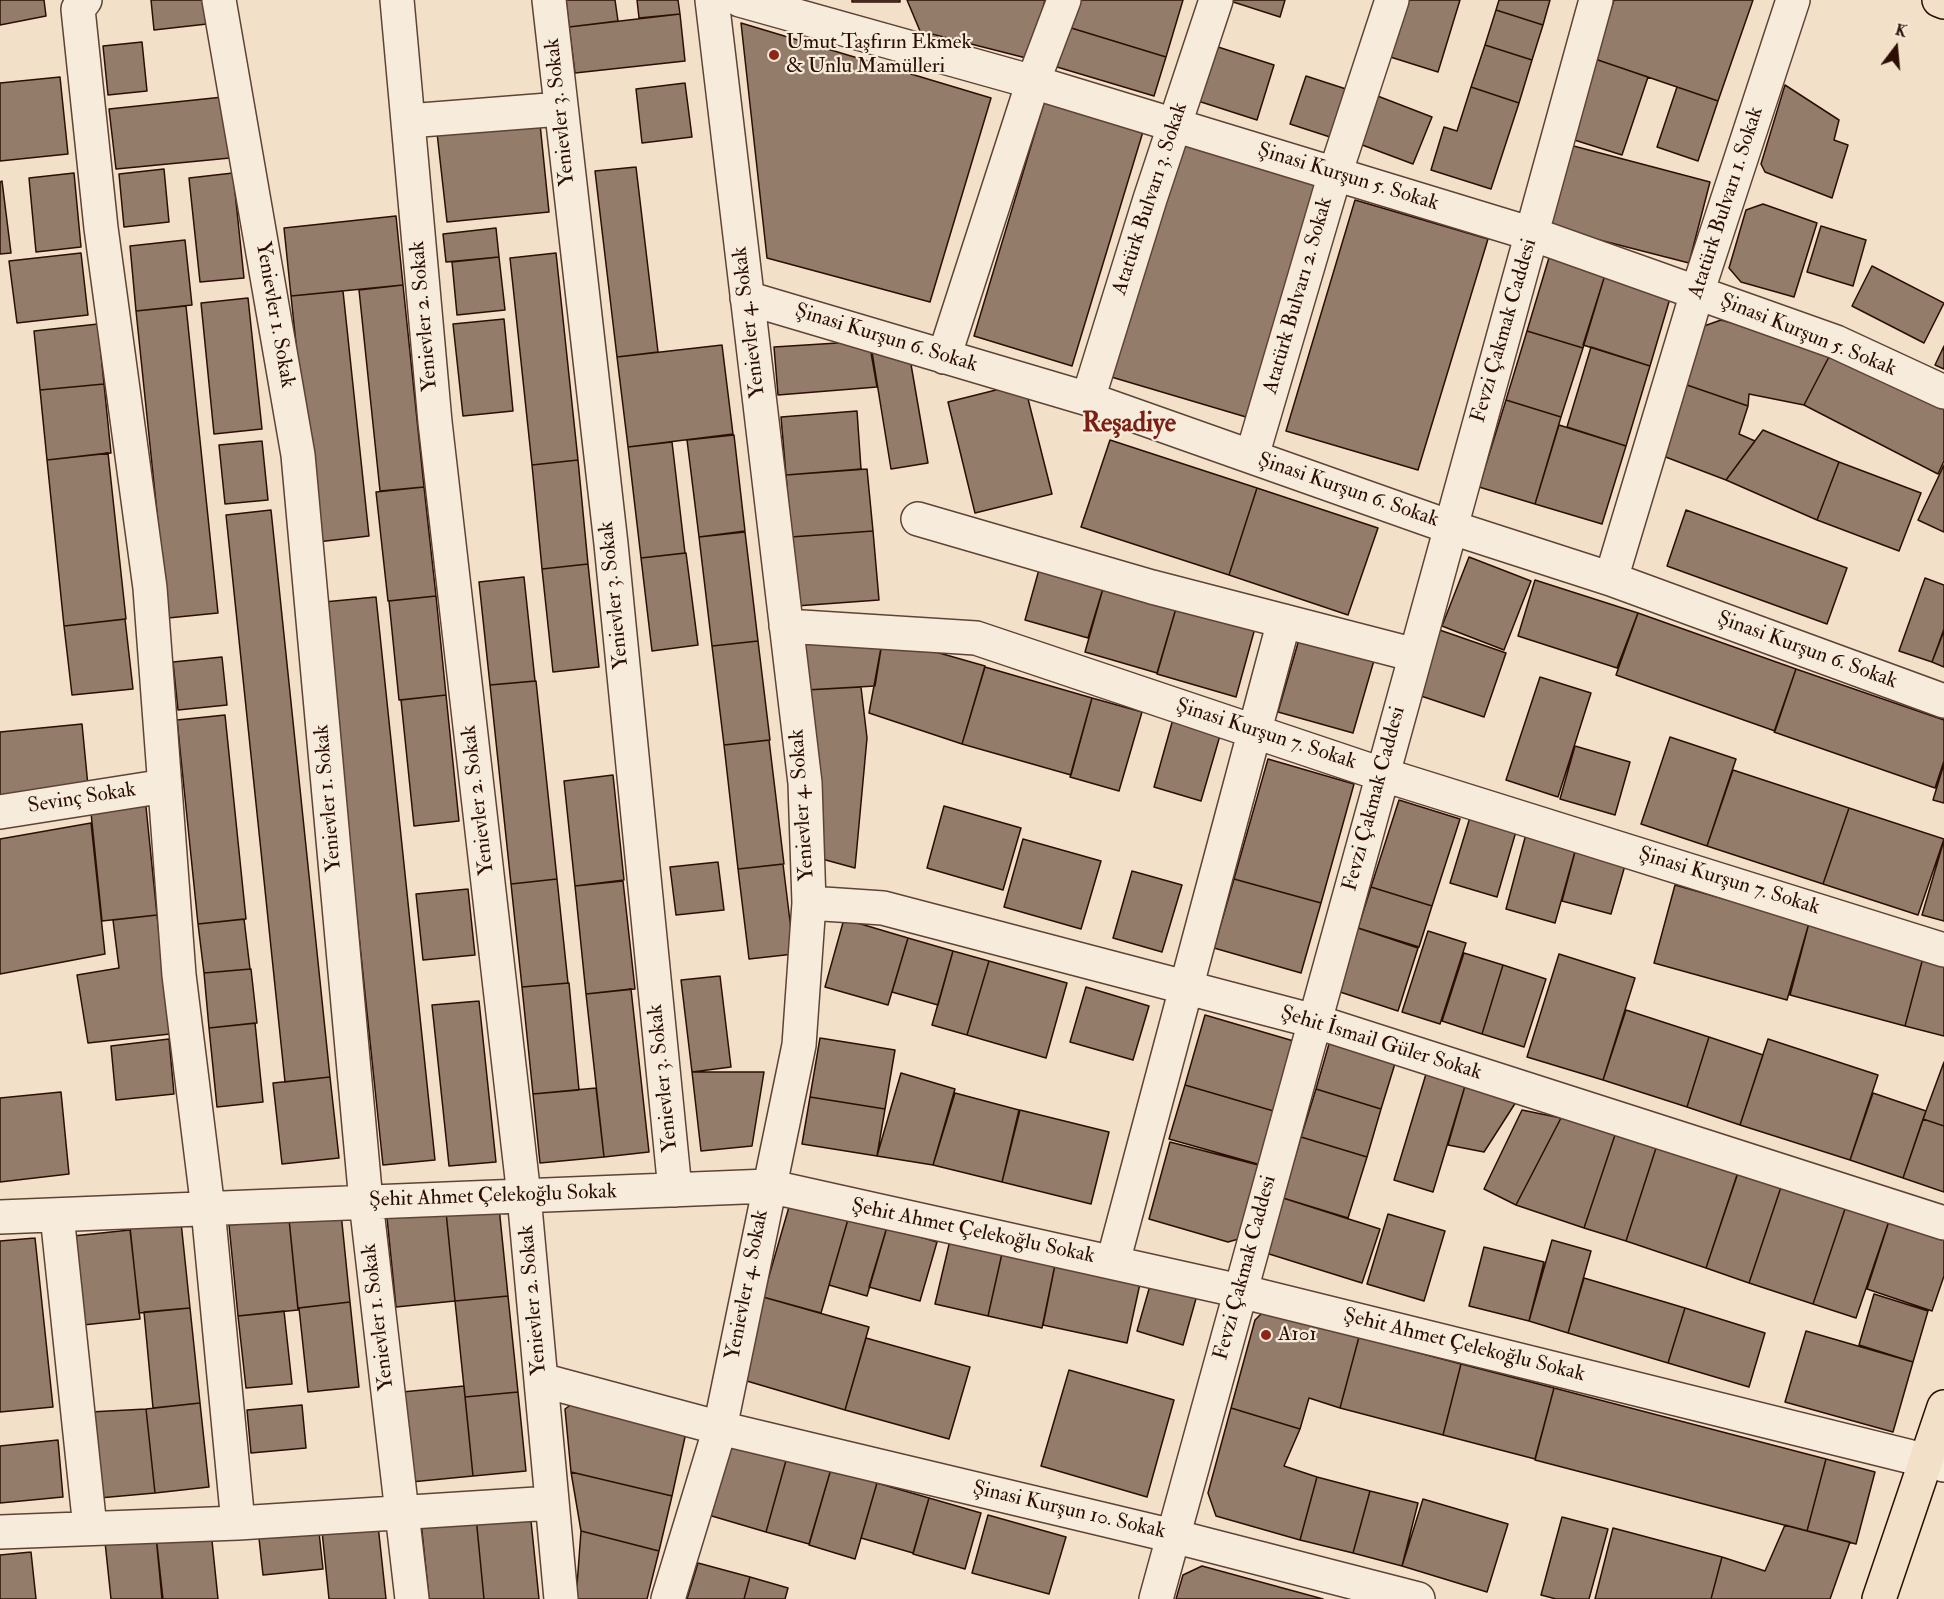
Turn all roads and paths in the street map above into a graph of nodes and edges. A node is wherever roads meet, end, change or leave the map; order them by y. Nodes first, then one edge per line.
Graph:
1 (85, 0) edge
2 (219, 0) edge
3 (397, 0) edge
4 (549, 0) edge
5 (712, 0) edge
6 (740, 0) edge
7 (1064, 0) edge
8 (1216, 0) edge
9 (1392, 0) edge
10 (1596, 0) edge
11 (1793, 0) edge
12 (1939, 0) edge
13 (1944, 2) edge
14 (1033, 82) junction
15 (561, 109) junction
16 (408, 121) junction
17 (1174, 126) junction
18 (1335, 174) junction
19 (1532, 234) junction
20 (1697, 293) junction
21 (747, 298) junction
22 (944, 357) junction
23 (1944, 392) edge
24 (1088, 399) junction
25 (1252, 456) junction
26 (918, 519) dead end
27 (1450, 527) junction
28 (1611, 579) junction
29 (1284, 621) junction
30 (786, 626) junction
31 (1414, 655) junction
32 (1944, 701) edge
33 (1256, 732) junction
34 (1382, 774) junction
35 (165, 786) junction
36 (0, 812) edge
37 (808, 903) junction
38 (1944, 950) edge
39 (1188, 988) junction
40 (1314, 1021) junction
41 (768, 1186) junction
42 (675, 1190) junction
43 (524, 1196) junction
44 (366, 1202) junction
45 (208, 1209) junction
46 (57, 1215) junction
47 (0, 1217) edge
48 (1944, 1223) edge
49 (1113, 1262) junction
50 (1240, 1290) junction
51 (541, 1380) junction
52 (1944, 1407) edge
53 (720, 1428) junction
54 (1935, 1463) edge
55 (552, 1503) junction
56 (402, 1513) junction
57 (238, 1523) junction
58 (90, 1528) junction
59 (0, 1532) edge
60 (1173, 1536) junction
61 (412, 1599) edge
62 (561, 1599) edge
63 (668, 1599) edge
64 (1156, 1599) edge
65 (1418, 1599) edge
66 (1879, 1599) edge

1 - 35 street
2 - 44 street, Yenievler 1. Sokak
3 - 16 street, Yenievler 2. Sokak
4 - 15 street, Yenievler 3. Sokak
5 - 21 street, Yenievler 4. Sokak
6 - 14 street, Şinasi Kurşun 5. Sokak
7 - 14 street
8 - 17 street, Atatürk Bulvarı 3. Sokak
9 - 18 street, Atatürk Bulvarı 2. Sokak
10 - 19 street, Fevzi Çakmak Caddesi
11 - 20 street, Atatürk Bulvarı 1. Sokak
12 - 13 main road
14 - 17 street, Şinasi Kurşun 5. Sokak
14 - 22 street
15 - 16 street
15 - 42 street, Yenievler 3. Sokak
16 - 43 street, Yenievler 2. Sokak
17 - 18 street, Şinasi Kurşun 5. Sokak
17 - 24 street, Atatürk Bulvarı 3. Sokak
18 - 19 street, Şinasi Kurşun 5. Sokak
18 - 25 street, Atatürk Bulvarı 2. Sokak
19 - 20 street, Şinasi Kurşun 5. Sokak
19 - 27 street, Fevzi Çakmak Caddesi
20 - 23 street, Şinasi Kurşun 5. Sokak
20 - 28 street, Atatürk Bulvarı 1. Sokak
21 - 22 street, Şinasi Kurşun 6. Sokak
21 - 30 street, Yenievler 4. Sokak
22 - 24 street, Şinasi Kurşun 6. Sokak
24 - 25 street, Şinasi Kurşun 6. Sokak
25 - 27 street, Şinasi Kurşun 6. Sokak
26 - 29 street
27 - 28 street, Şinasi Kurşun 6. Sokak
27 - 31 street, Fevzi Çakmak Caddesi
28 - 32 street, Şinasi Kurşun 6. Sokak
29 - 31 street
29 - 33 street
30 - 33 street, Şinasi Kurşun 7. Sokak
30 - 37 street, Yenievler 4. Sokak
31 - 34 street, Fevzi Çakmak Caddesi
33 - 34 street, Şinasi Kurşun 7. Sokak
33 - 39 street
34 - 38 street, Şinasi Kurşun 7. Sokak
34 - 40 street, Fevzi Çakmak Caddesi
35 - 36 street, Sevinç Sokak
35 - 45 street
37 - 39 street, Şehit İsmail Güler Sokak
37 - 41 street, Yenievler 4. Sokak
39 - 40 street, Şehit İsmail Güler Sokak
39 - 49 street
40 - 48 street, Şehit İsmail Güler Sokak
40 - 50 street, Fevzi Çakmak Caddesi
41 - 42 street, Şehit Ahmet Çelekoğlu Sokak
41 - 49 street, Şehit Ahmet Çelekoğlu Sokak
41 - 53 street, Yenievler 4. Sokak
42 - 43 street, Şehit Ahmet Çelekoğlu Sokak
43 - 44 street, Şehit Ahmet Çelekoğlu Sokak
43 - 51 street, Yenievler 2. Sokak
44 - 45 street, Şehit Ahmet Çelekoğlu Sokak
44 - 56 street, Yenievler 1. Sokak
45 - 46 street, Şehit Ahmet Çelekoğlu Sokak
45 - 57 street
46 - 47 street, Şehit Ahmet Çelekoğlu Sokak
46 - 58 street
49 - 50 street, Şehit Ahmet Çelekoğlu Sokak
50 - 54 street, Şehit Ahmet Çelekoğlu Sokak
50 - 60 street, Fevzi Çakmak Caddesi
51 - 53 street, Şinasi Kurşun 10. Sokak
51 - 55 street, Yenievler 2. Sokak
52 - 54 main road
53 - 60 street, Şinasi Kurşun 10. Sokak
53 - 63 street, Yenievler 4. Sokak
54 - 66 main road
55 - 56 street
55 - 62 street, Yenievler 2. Sokak
56 - 57 street
56 - 61 street, Yenievler 1. Sokak
57 - 58 street
58 - 59 street
60 - 64 street, Fevzi Çakmak Caddesi
60 - 65 street, Şinasi Kurşun 10. Sokak

